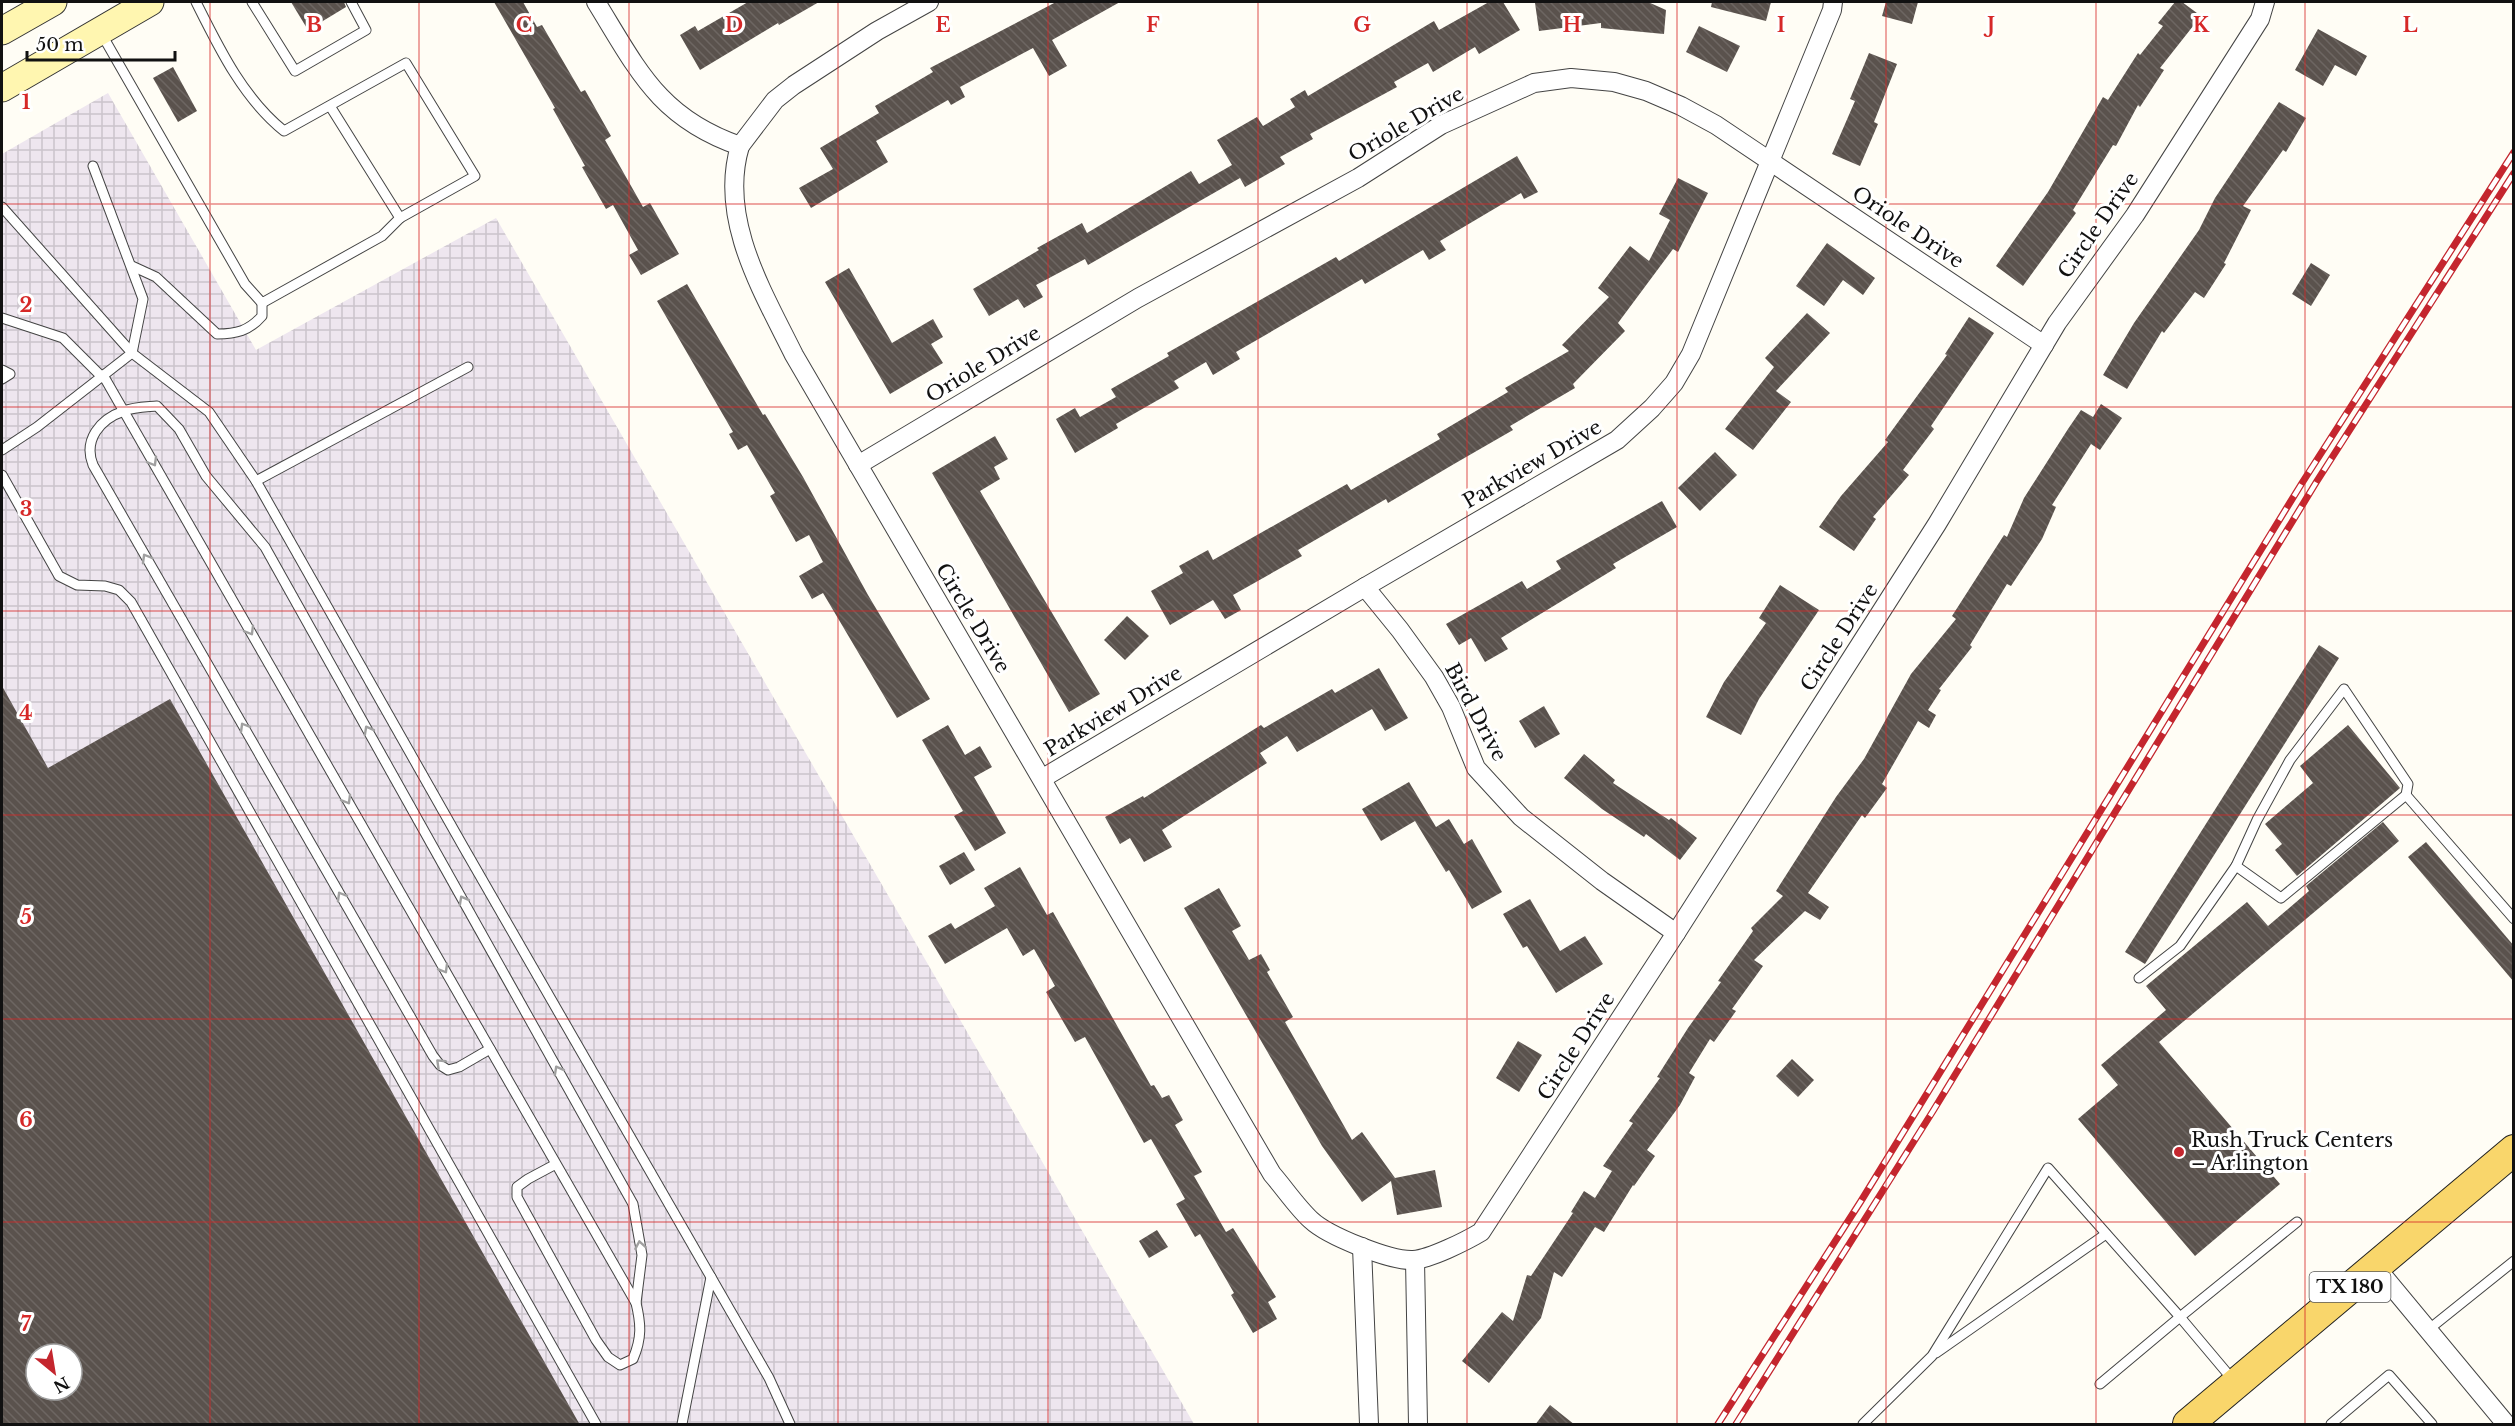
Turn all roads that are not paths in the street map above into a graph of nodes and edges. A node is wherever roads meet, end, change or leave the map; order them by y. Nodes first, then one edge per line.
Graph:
1 (53, 2) edge
2 (150, 2) edge
3 (196, 2) edge
4 (252, 2) edge
5 (351, 2) edge
6 (596, 2) edge
7 (929, 2) edge
8 (1833, 2) edge
9 (2265, 2) edge
10 (2, 31) edge
11 (100, 31) junction
12 (2, 88) edge
13 (330, 106) junction
14 (740, 146) junction
15 (1770, 162) junction
16 (93, 166) dead end
17 (2, 207) edge
18 (400, 218) junction
19 (132, 266) junction
20 (262, 303) junction
21 (2, 318) edge
22 (2044, 345) junction
23 (132, 353) junction
24 (468, 367) dead end
25 (2, 370) edge
26 (102, 375) junction
27 (2, 379) edge
28 (124, 411) junction
29 (2, 450) edge
30 (858, 465) junction
31 (2, 475) edge
32 (256, 481) junction
33 (1365, 587) junction
34 (1043, 778) junction
35 (2406, 795) junction
36 (2236, 866) junction
37 (2514, 919) edge
38 (1676, 933) junction
39 (2139, 978) dead end
40 (490, 1049) junction
41 (2514, 1150) edge
42 (556, 1164) junction
43 (2297, 1222) dead end
44 (2106, 1234) junction
45 (1362, 1247) junction
46 (1414, 1260) junction
47 (2514, 1261) edge
48 (2375, 1266) junction
49 (711, 1277) junction
50 (636, 1303) junction
51 (2180, 1317) junction
52 (2428, 1330) junction
53 (1932, 1356) junction
54 (2100, 1384) dead end
55 (2236, 1384) junction
56 (596, 1425) edge
57 (682, 1425) edge
58 (790, 1425) edge
59 (1368, 1425) edge
60 (1418, 1425) edge
61 (1863, 1425) edge
62 (2188, 1425) edge
63 (2331, 1425) edge
64 (2432, 1425) edge
65 (2506, 1425) edge

1 - 10 main road
2 - 11 main road
3 - 13 lane
4 - 5 lane
6 - 14 street
7 - 14 street
8 - 15 street, Parkview Drive
9 - 22 street, Circle Drive
11 - 12 main road
11 - 20 lane
13 - 18 lane
13 - 18 lane
14 - 30 street, Circle Drive
15 - 22 street, Oriole Drive
15 - 30 street, Oriole Drive
15 - 33 street, Parkview Drive
16 - 19 lane
17 - 23 lane
18 - 20 lane
19 - 20 lane
19 - 23 lane
21 - 26 lane
22 - 38 street, Circle Drive
23 - 26 lane
23 - 32 lane
24 - 32 lane
25 - 27 lane
26 - 28 lane
26 - 29 lane
28 -> 40 lane
40 -> 28 lane
50 -> 28 lane
30 - 34 street, Circle Drive
31 - 56 lane
32 - 49 lane
33 - 34 street, Parkview Drive
33 - 38 street, Bird Drive
34 - 45 street, Circle Drive
35 - 36 lane
35 - 36 lane
35 - 37 lane
36 - 39 lane
38 - 46 street, Circle Drive
40 - 42 lane
41 - 48 main road, TX 180
42 - 50 lane
42 - 50 lane
43 - 51 lane
44 - 51 lane
44 - 53 lane
44 - 53 lane
45 - 46 street, Circle Drive
45 - 59 street
46 - 60 street
47 - 52 lane
48 - 52 street
48 - 55 main road, TX 180
49 - 57 lane
49 - 58 lane
51 - 54 lane
51 - 55 lane
52 - 65 street
53 - 61 lane
55 - 62 main road, TX 180
63 - 64 lane

